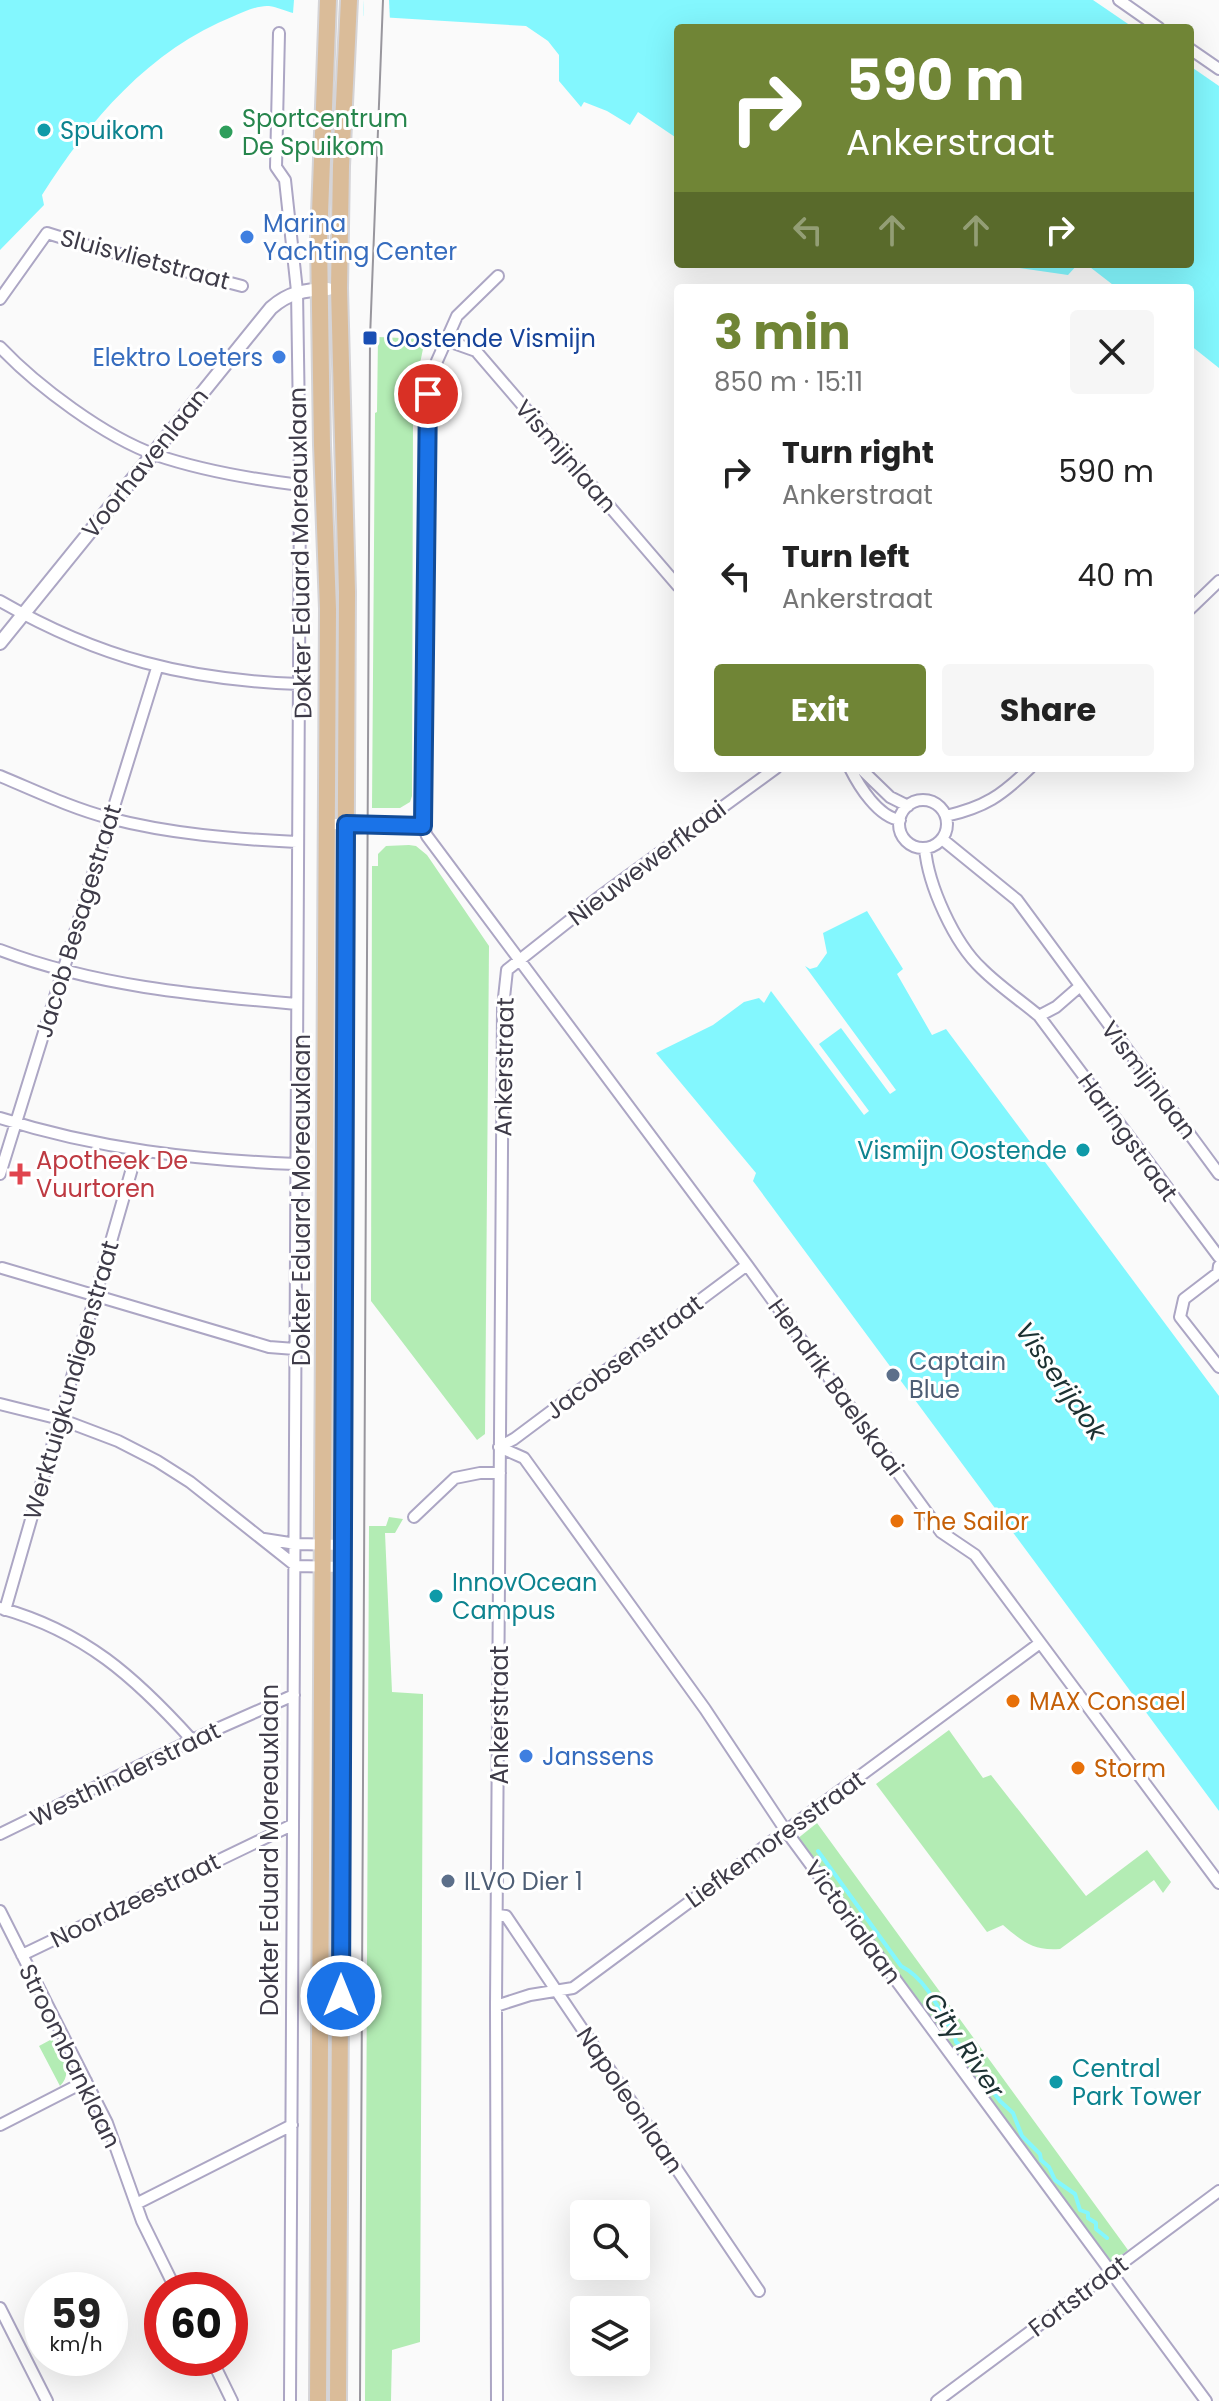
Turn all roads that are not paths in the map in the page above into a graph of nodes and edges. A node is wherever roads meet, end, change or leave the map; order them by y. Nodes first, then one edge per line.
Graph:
1 (328, 0) edge
2 (349, 0) edge
3 (1119, 0) edge
4 (1153, 24) edge
5 (279, 33) dead end
6 (1194, 52) edge
7 (1219, 69) edge
8 (498, 276) dead end
9 (242, 286) dead end
10 (339, 288) junction
11 (321, 289) junction
12 (297, 291) junction
13 (0, 299) edge
14 (445, 340) junction
15 (0, 347) edge
16 (153, 454) junction
17 (300, 485) junction
18 (674, 581) edge
19 (1219, 581) edge
20 (0, 601) edge
21 (1194, 605) edge
22 (23, 614) junction
23 (0, 643) edge
24 (157, 668) junction
25 (299, 684) junction
26 (771, 772) edge
27 (852, 772) edge
28 (864, 772) edge
29 (1026, 772) edge
30 (0, 776) edge
31 (908, 806) junction
32 (946, 816) junction
33 (109, 818) junction
34 (900, 820) junction
35 (327, 824) junction
36 (346, 824) junction
37 (423, 826) junction
38 (942, 839) junction
39 (297, 842) junction
40 (925, 848) junction
41 (0, 950) edge
42 (519, 959) junction
43 (63, 970) junction
44 (1079, 987) junction
45 (296, 1004) junction
46 (1039, 1016) junction
47 (0, 1118) edge
48 (16, 1123) junction
49 (137, 1151) junction
50 (296, 1164) junction
51 (0, 1174) edge
52 (1219, 1174) edge
53 (1219, 1257) edge
54 (747, 1265) junction
55 (1219, 1266) edge
56 (1, 1267) edge
57 (95, 1296) junction
58 (295, 1349) junction
59 (1219, 1367) edge
60 (0, 1404) edge
61 (60, 1419) junction
62 (499, 1447) junction
63 (500, 1473) junction
64 (414, 1517) dead end
65 (258, 1537) junction
66 (296, 1544) junction
67 (323, 1545) junction
68 (343, 1545) junction
69 (296, 1566) junction
70 (323, 1567) junction
71 (343, 1567) junction
72 (2, 1609) edge
73 (1040, 1643) junction
74 (294, 1695) junction
75 (192, 1740) junction
76 (292, 1825) junction
77 (786, 1831) junction
78 (0, 1834) edge
79 (1219, 1883) edge
80 (0, 1911) edge
81 (498, 1915) junction
82 (22, 1955) junction
83 (558, 1992) junction
84 (496, 2006) junction
85 (86, 2081) junction
86 (0, 2125) edge
87 (292, 2125) junction
88 (1219, 2191) edge
89 (136, 2204) junction
90 (168, 2272) edge
91 (1109, 2272) junction
92 (759, 2291) dead end
93 (0, 2308) edge
94 (220, 2376) edge
95 (47, 2401) edge
96 (232, 2401) edge
97 (290, 2401) edge
98 (318, 2401) edge
99 (338, 2401) edge
100 (497, 2401) edge
101 (937, 2401) edge
102 (1206, 2401) edge

1 - 11 main road, Dokter Eduard Moreauxlaan
2 - 10 main road, Dokter Eduard Moreauxlaan
3 - 4 street
5 - 12 street, Dokter Eduard Moreauxlaan
6 - 7 street
8 - 14 street
9 - 13 street, Sluisvlietstraat
10 - 11 street
10 - 36 main road, Dokter Eduard Moreauxlaan
11 - 12 street
11 - 35 main road, Dokter Eduard Moreauxlaan
12 - 16 street, Voorhavenlaan
12 - 17 street, Dokter Eduard Moreauxlaan
14 - 18 street, Vismijnlaan
14 - 37 street
15 - 16 street
16 - 17 street
16 - 22 street, Voorhavenlaan
17 - 25 street, Dokter Eduard Moreauxlaan
19 - 21 street
20 - 22 street
22 - 23 street, Voorhavenlaan
22 - 24 street
24 - 25 street
24 - 33 street, Jacob Besagestraat
25 - 39 street, Dokter Eduard Moreauxlaan
26 - 42 street, Nieuwewerfkaai
27 - 34 street
28 - 31 street
29 - 32 street
30 - 33 street
31 - 32 street
31 - 34 street
32 - 38 street
33 - 39 street
33 - 43 street, Jacob Besagestraat
34 - 40 street
35 - 36 street
35 - 67 main road, Dokter Eduard Moreauxlaan
36 - 37 street
36 - 68 main road, Dokter Eduard Moreauxlaan
37 - 42 street
38 - 40 street
38 - 44 street, Vismijnlaan
39 - 45 street, Dokter Eduard Moreauxlaan
40 - 46 street
41 - 43 street
42 - 54 street, Hendrik Baelskaai
42 - 62 street, Ankerstraat
43 - 45 street
43 - 48 street, Jacob Besagestraat
44 - 46 street
44 - 52 street, Vismijnlaan
45 - 50 street, Dokter Eduard Moreauxlaan
46 - 53 street, Haringstraat
47 - 48 street
48 - 49 street
48 - 51 street, Jacob Besagestraat
49 - 50 street
49 - 57 street, Werktuigkundigenstraat
50 - 58 street, Dokter Eduard Moreauxlaan
54 - 62 street, Jacobsenstraat
54 - 73 street, Hendrik Baelskaai
55 - 59 street
56 - 57 street
57 - 58 street
57 - 61 street, Werktuigkundigenstraat
58 - 66 street, Dokter Eduard Moreauxlaan
60 - 61 street
61 - 65 street
61 - 72 street, Werktuigkundigenstraat
62 - 63 street, Ankerstraat
62 - 77 street, Victorialaan
63 - 64 street
63 - 81 street, Ankerstraat
65 - 66 street
65 - 69 street
66 - 67 street
66 - 69 street, Dokter Eduard Moreauxlaan
67 - 68 street
67 - 70 main road, Dokter Eduard Moreauxlaan
68 - 71 main road, Dokter Eduard Moreauxlaan
69 - 70 street
69 - 74 street, Dokter Eduard Moreauxlaan
70 - 71 street
70 - 98 main road, Dokter Eduard Moreauxlaan
71 - 99 main road, Dokter Eduard Moreauxlaan
72 - 75 street
73 - 77 street, Liefkemoresstraat
73 - 79 street, Hendrik Baelskaai
74 - 75 street, Westhinderstraat
74 - 76 street, Dokter Eduard Moreauxlaan
75 - 78 street, Westhinderstraat
76 - 82 street, Noordzeestraat
76 - 87 street, Dokter Eduard Moreauxlaan
77 - 83 street, Liefkemoresstraat
77 - 91 street, Victorialaan
80 - 82 street, Stroombanklaan
81 - 83 street, Napoleonlaan
81 - 84 street, Ankerstraat
82 - 85 street, Stroombanklaan
83 - 84 street, Liefkemoresstraat
83 - 92 street, Napoleonlaan
84 - 100 street, Ankerstraat
85 - 86 street
85 - 89 street, Stroombanklaan
87 - 89 street
87 - 97 street, Dokter Eduard Moreauxlaan
88 - 91 street, Fortstraat
89 - 90 street, Stroombanklaan
91 - 101 street, Fortstraat
91 - 102 street, Victorialaan
93 - 95 street
94 - 96 street

